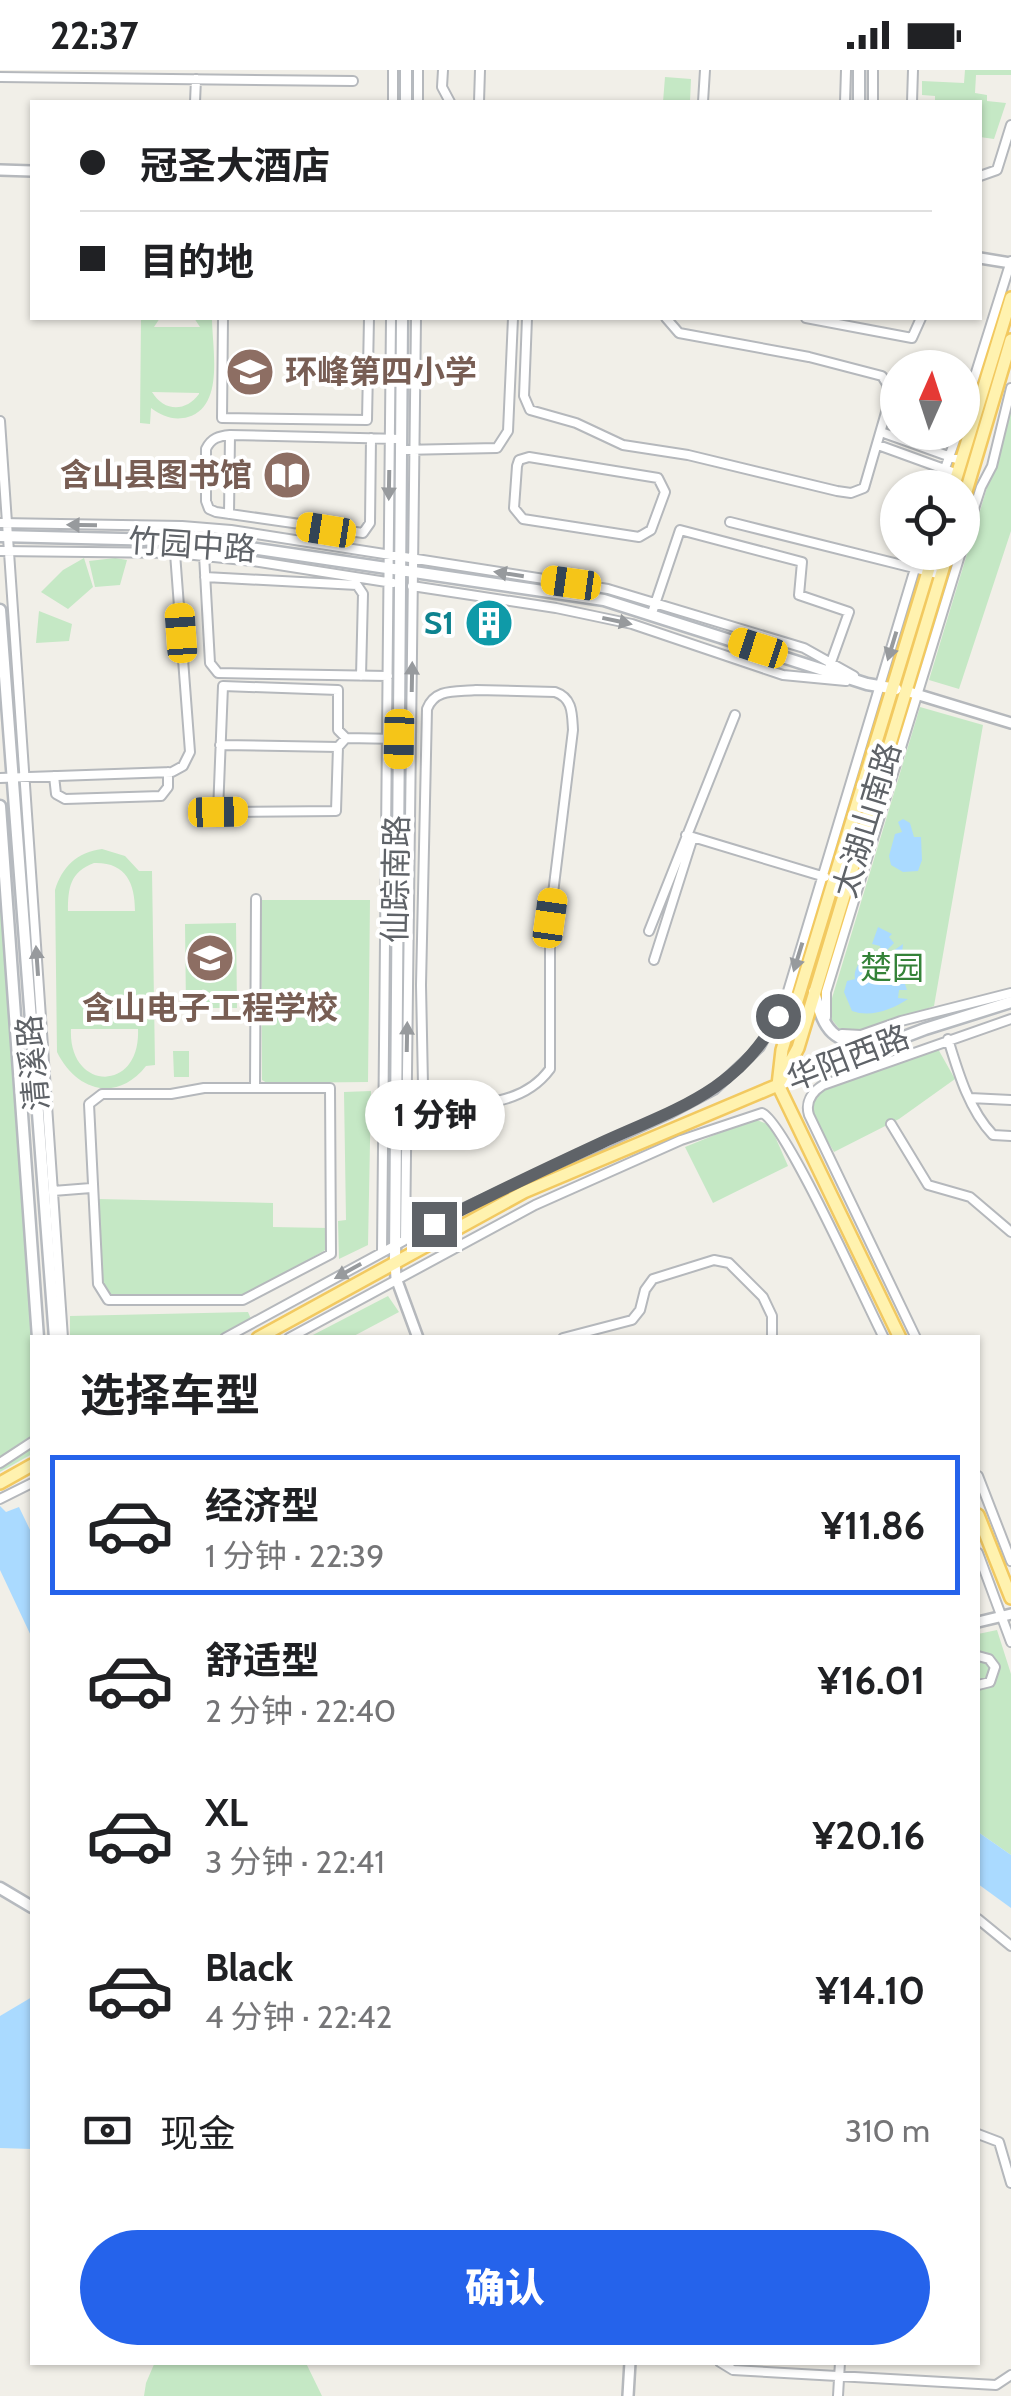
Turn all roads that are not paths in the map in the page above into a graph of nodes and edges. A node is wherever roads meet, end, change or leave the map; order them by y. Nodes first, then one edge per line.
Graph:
1 (394, 70) edge
2 (406, 70) edge
3 (418, 70) edge
4 (443, 70) edge
5 (480, 70) edge
6 (705, 70) edge
7 (846, 70) edge
8 (859, 70) edge
9 (873, 70) edge
10 (913, 70) edge
11 (50, 74) edge
12 (300, 75) edge
13 (0, 77) edge
14 (196, 79) junction
15 (353, 81) dead end
16 (195, 100) edge
17 (393, 100) edge
18 (406, 100) edge
19 (418, 100) edge
20 (449, 100) edge
21 (479, 100) edge
22 (703, 100) edge
23 (846, 100) edge
24 (859, 100) edge
25 (873, 100) edge
26 (912, 100) edge
27 (1011, 125) edge
28 (0, 170) edge
29 (30, 170) edge
30 (982, 175) edge
31 (982, 258) edge
32 (1011, 262) edge
33 (1011, 298) edge
34 (222, 320) edge
35 (369, 320) edge
36 (391, 320) edge
37 (402, 320) edge
38 (416, 320) edge
39 (514, 320) edge
40 (527, 320) edge
41 (668, 320) edge
42 (817, 320) edge
43 (920, 320) edge
44 (1011, 340) edge
45 (980, 359) edge
46 (880, 375) edge
47 (1011, 388) edge
48 (1000, 419) edge
49 (0, 421) edge
50 (230, 435) junction
51 (372, 438) junction
52 (880, 438) edge
53 (397, 442) junction
54 (878, 445) junction
55 (414, 450) junction
56 (921, 450) edge
57 (956, 450) edge
58 (954, 465) junction
59 (951, 470) edge
60 (954, 470) edge
61 (977, 470) edge
62 (980, 490) edge
63 (229, 514) junction
64 (524, 519) joint
65 (730, 522) dead end
66 (4, 523) edge
67 (4, 536) edge
68 (174, 540) junction
69 (203, 541) junction
70 (4, 551) edge
71 (175, 553) junction
72 (204, 556) junction
73 (395, 556) junction
74 (413, 559) junction
75 (944, 570) edge
76 (955, 570) edge
77 (401, 571) junction
78 (922, 571) junction
79 (942, 576) junction
80 (205, 577) junction
81 (401, 584) junction
82 (654, 607) junction
83 (0, 610) edge
84 (828, 671) junction
85 (361, 676) junction
86 (394, 676) junction
87 (867, 684) junction
88 (886, 688) junction
89 (912, 693) junction
90 (735, 715) dead end
91 (1011, 723) edge
92 (346, 738) junction
93 (393, 739) junction
94 (220, 745) junction
95 (338, 747) junction
96 (168, 772) junction
97 (24, 776) junction
98 (54, 776) junction
99 (6, 777) edge
100 (0, 806) edge
101 (690, 836) junction
102 (828, 878) junction
103 (847, 884) junction
104 (256, 900) dead end
105 (396, 922) junction
106 (408, 922) junction
107 (422, 922) junction
108 (649, 931) dead end
109 (654, 960) dead end
110 (422, 962) junction
111 (395, 963) junction
112 (408, 963) junction
113 (14, 980) junction
114 (27, 980) junction
115 (814, 992) junction
116 (1011, 992) edge
117 (1011, 1002) edge
118 (1011, 1018) edge
119 (948, 1039) junction
120 (875, 1049) junction
121 (778, 1085) junction
122 (255, 1088) junction
123 (970, 1098) junction
124 (1011, 1100) edge
125 (891, 1124) dead end
126 (1011, 1136) edge
127 (91, 1188) junction
128 (48, 1195) junction
129 (30, 1201) junction
130 (1011, 1232) edge
131 (405, 1240) junction
132 (394, 1246) junction
133 (382, 1252) junction
134 (395, 1262) junction
135 (396, 1278) junction
136 (38, 1335) edge
137 (59, 1335) edge
138 (230, 1335) edge
139 (263, 1335) edge
140 (294, 1335) edge
141 (417, 1335) edge
142 (574, 1335) edge
143 (772, 1335) edge
144 (883, 1335) edge
145 (899, 1335) edge
146 (915, 1335) edge
147 (30, 1443) edge
148 (0, 1463) edge
149 (30, 1467) edge
150 (980, 1481) edge
151 (0, 1483) edge
152 (30, 1484) edge
153 (0, 1500) edge
154 (980, 1519) edge
155 (1011, 1530) edge
156 (1001, 1535) junction
157 (988, 1540) junction
158 (1009, 1549) edge
159 (994, 1556) junction
160 (980, 1558) edge
161 (1011, 1560) edge
162 (1011, 1598) edge
163 (1006, 1615) edge
164 (980, 1622) edge
165 (1011, 1642) edge
166 (980, 1657) edge
167 (980, 1684) edge
168 (0, 1888) edge
169 (30, 1906) edge
170 (980, 1921) edge
171 (1011, 1946) edge
172 (980, 2135) edge
173 (1011, 2183) edge
174 (630, 2365) edge
175 (724, 2365) edge
176 (840, 2365) edge
177 (1011, 2374) edge
178 (839, 2377) junction
179 (628, 2396) edge
180 (838, 2396) edge

1 - 17 street
2 - 18 main road
3 - 19 street
4 - 20 street
5 - 21 street
6 - 22 street
7 - 23 street
8 - 24 main road
9 - 25 street
10 - 26 street
11 - 13 street
11 - 14 street
12 - 14 street
12 - 15 street
14 - 16 street
27 - 30 street
28 - 29 street
31 - 32 street
32 - 45 street
33 - 58 main road
34 - 35 street
36 - 53 street
37 - 53 main road, 仙踪南路
38 - 55 street
39 - 55 street
40 - 54 street
41 - 46 street
42 - 43 street
44 - 48 main road
47 - 48 street
48 - 61 main road
48 - 62 street
49 - 66 street
50 - 51 street
50 - 63 street
50 - 63 street
51 - 53 street
51 - 63 street
52 - 54 street
53 - 55 street
53 - 73 main road, 仙踪南路
54 - 58 street
55 - 74 street
56 - 58 street
57 - 58 street
58 - 59 street
58 - 60 main road
64 - 64 street
65 - 78 street
66 - 67 street
73 -> 66 street
67 - 68 main road, 竹园中路
67 - 70 street
68 - 69 main road, 竹园中路
68 - 71 street
69 - 72 street
69 - 77 main road, 竹园中路
70 - 71 street
70 - 97 street
71 - 72 street
71 - 96 street
72 - 80 street
72 - 81 street
73 - 74 street
73 - 77 main road, 仙踪南路
74 - 77 street
82 -> 74 street
75 - 79 main road, 太湖山南路
76 - 89 street
77 - 81 main road, 仙踪南路
77 - 82 main road, 竹园中路
78 - 79 street
78 -> 88 main road, 太湖山南路
79 - 89 main road, 太湖山南路
80 - 85 street
80 - 85 street
81 - 86 main road, 仙踪南路
81 -> 87 street
106 -> 81 street
82 - 84 main road, 竹园中路
82 - 84 street
82 - 87 street
83 - 99 main road, 清溪路
84 - 87 main road, 竹园中路
85 - 86 street
86 - 93 main road, 仙踪南路
87 - 88 main road, 竹园中路
88 - 89 main road, 竹园中路
88 - 102 main road, 太湖山南路
89 - 91 street
89 - 103 main road, 太湖山南路
89 - 116 street
90 - 101 street
92 - 93 street
92 - 94 street
92 - 95 street
93 - 105 main road, 仙踪南路
93 - 133 street
94 - 95 street
94 - 95 street
96 - 98 street
96 - 98 street
97 - 98 street
97 - 99 street
128 -> 97 street
99 - 114 main road, 清溪路
100 - 113 main road, 清溪路
101 - 102 street
101 - 108 street
101 - 109 street
102 - 103 street
102 - 121 main road, 太湖山南路
102 -> 131 street
103 - 115 main road, 太湖山南路
104 - 122 street
105 - 106 street
105 - 111 main road, 仙踪南路
106 - 107 street
106 - 112 street
107 - 110 street
107 - 110 street
110 - 112 street
111 - 112 street
111 - 132 main road, 仙踪南路
131 -> 112 street
113 - 114 main road
113 - 129 main road, 清溪路
114 - 128 main road, 清溪路
115 - 120 main road
115 - 121 main road, 太湖山南路
117 - 120 main road, 华阳西路
118 - 119 street
119 - 123 street
119 - 146 street
120 - 121 main road, 华阳西路
121 - 134 main road, 华阳西路
121 - 145 main road
122 - 127 street
122 - 127 street
123 - 124 street
123 - 126 street
125 - 130 street
127 - 128 street
128 - 129 main road
128 - 137 main road, 清溪路
129 - 136 main road, 清溪路
131 - 132 street
132 - 133 street
132 - 134 main road, 仙踪南路
133 -> 138 street
134 - 135 street
134 - 139 main road, 华阳西路
135 - 140 street
135 - 141 street
135 - 144 street
142 - 143 street
147 - 148 street
149 - 151 main road
150 - 156 street
152 - 153 street
154 - 157 main road
155 - 156 street
156 - 157 street
156 - 158 street
157 - 159 main road
158 - 159 street
158 - 161 street
159 - 162 main road
160 - 163 street
163 - 164 street
163 - 165 street
166 - 167 street
168 - 169 main road
170 - 171 street
172 - 173 street
174 - 179 street
175 - 178 street
176 - 178 street
177 - 178 street
178 - 180 street

